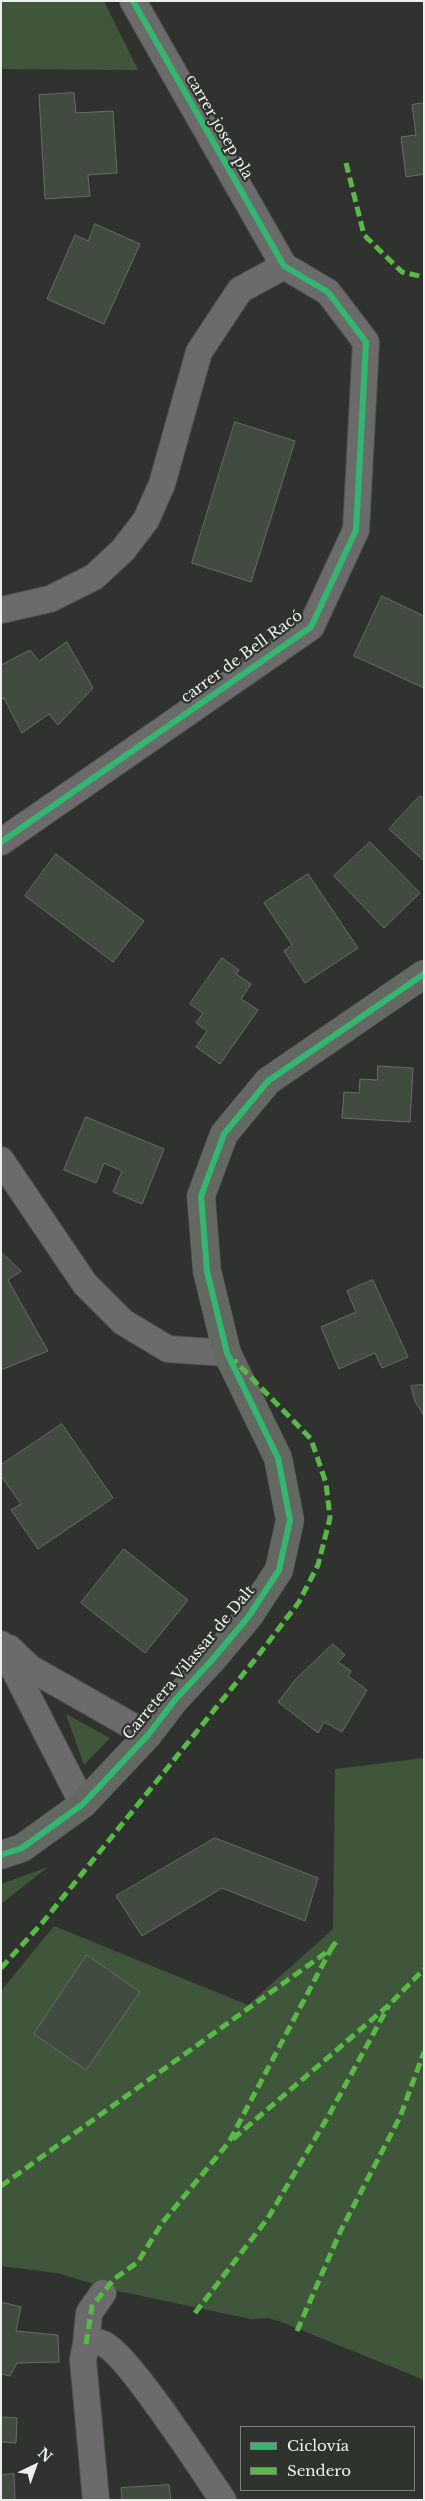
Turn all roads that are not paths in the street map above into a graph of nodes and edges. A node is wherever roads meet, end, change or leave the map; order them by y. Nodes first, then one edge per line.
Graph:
1 (133, 1) edge
2 (284, 266) junction
3 (1, 610) edge
4 (1, 842) edge
5 (424, 974) edge
6 (1, 1160) edge
7 (227, 1354) junction
8 (1, 1642) edge
9 (148, 1736) junction
10 (83, 1804) junction
11 (1, 1855) edge
12 (103, 2293) dead end
13 (86, 2344) junction
14 (96, 2500) edge
15 (223, 2500) edge

1 - 2 street, carrer josep pla
2 - 3 street
2 - 4 street, carrer de Bell Racó
5 - 7 street, Carretera Vilassar de Dalt
6 - 7 street
7 - 9 street, Carretera Vilassar de Dalt
8 - 9 street
8 - 10 street
9 - 10 street, Carretera Vilassar de Dalt
10 - 11 street, Carretera Vilassar de Dalt
12 - 13 street
13 - 14 street
13 - 15 street

